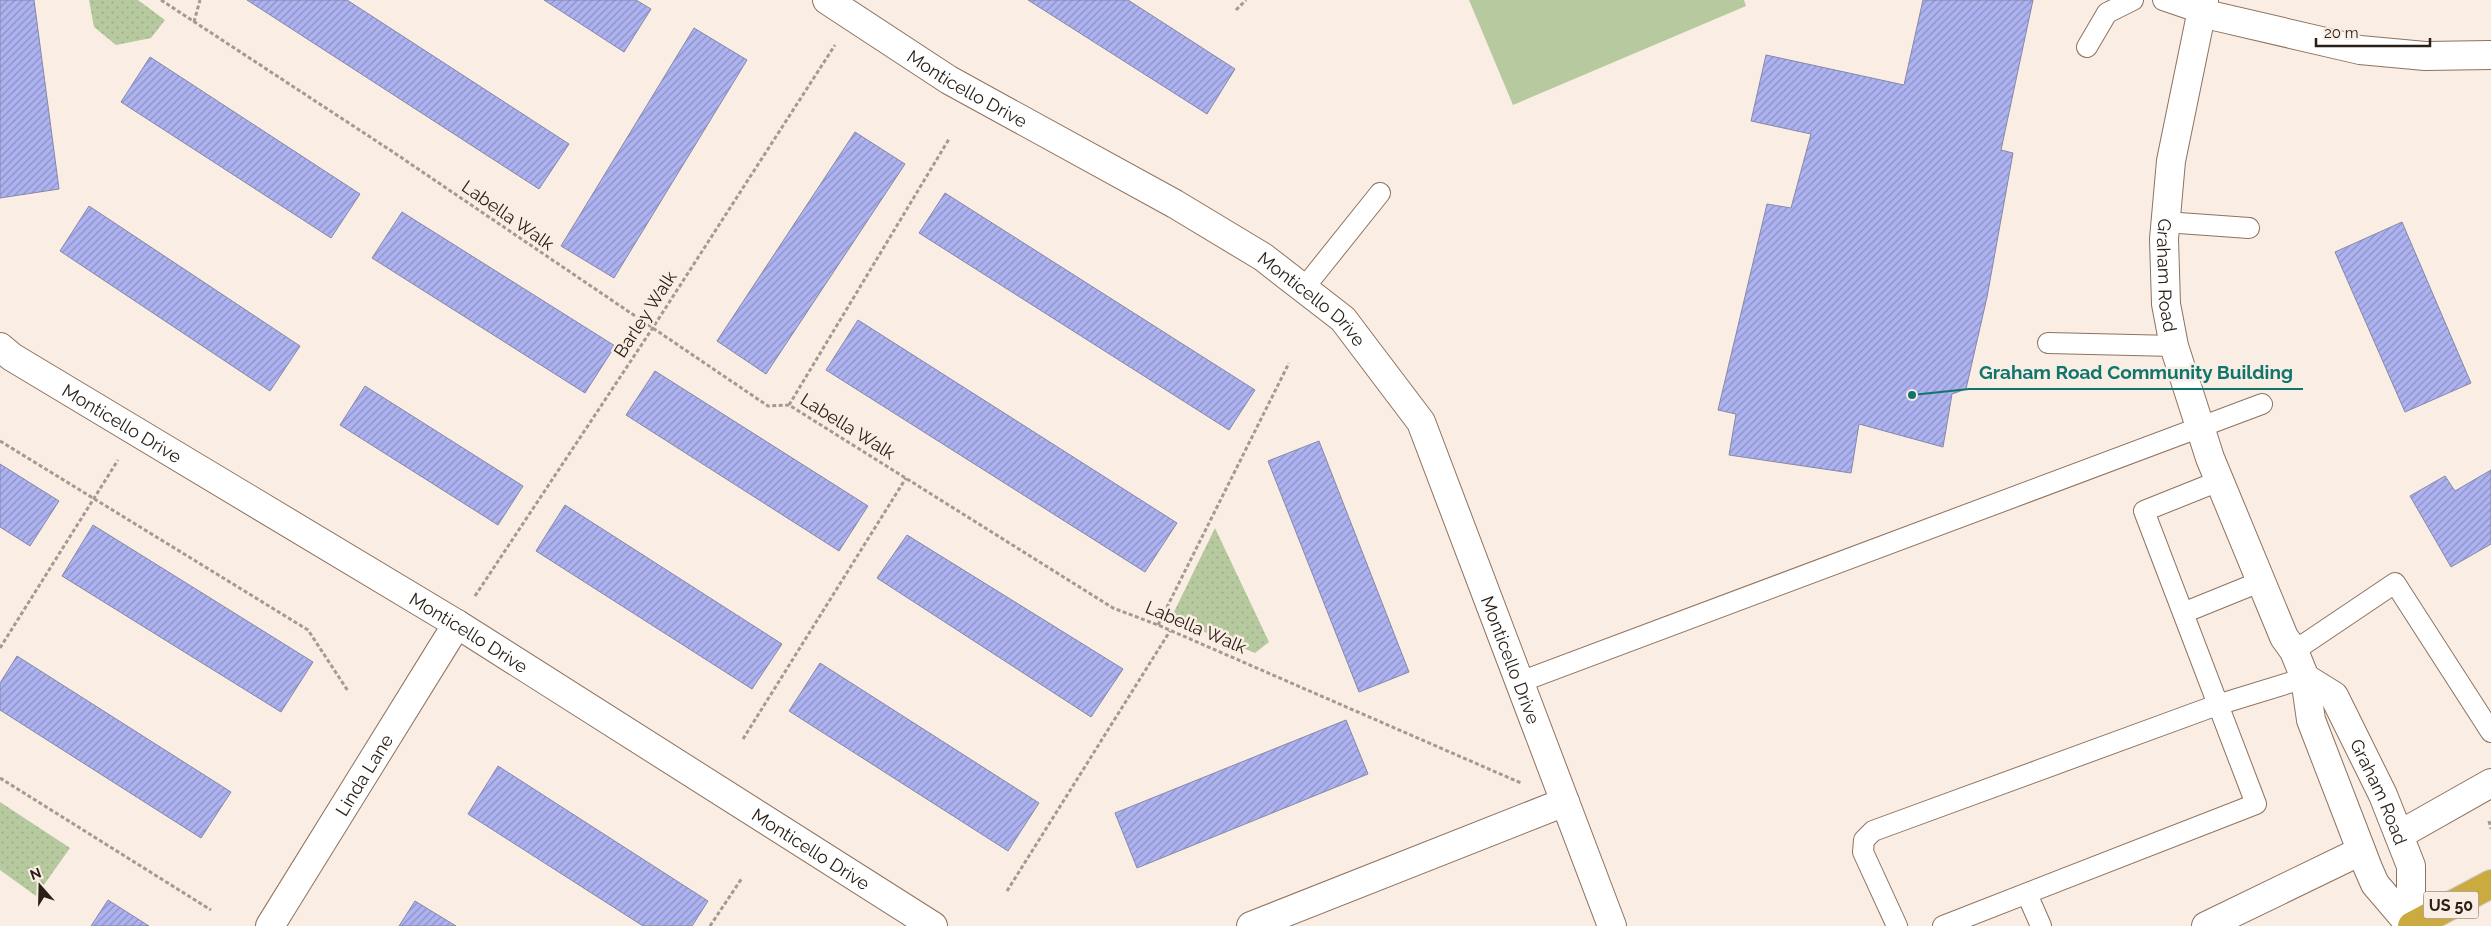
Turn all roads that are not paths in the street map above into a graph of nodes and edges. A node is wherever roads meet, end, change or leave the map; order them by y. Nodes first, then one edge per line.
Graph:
1 (827, 0) edge
2 (2133, 0) edge
3 (2162, 0) edge
4 (2203, 7) edge
5 (2087, 48) dead end
6 (2491, 55) edge
7 (1380, 193) dead end
8 (2165, 222) junction
9 (2249, 228) dead end
10 (1304, 288) junction
11 (2048, 343) dead end
12 (2174, 346) junction
13 (0, 347) edge
14 (2262, 404) dead end
15 (2200, 428) junction
16 (2219, 481) junction
17 (2262, 581) junction
18 (2183, 612) junction
19 (457, 624) junction
20 (2294, 651) junction
21 (2305, 678) junction
22 (1520, 682) junction
23 (2217, 706) junction
24 (2491, 732) edge
25 (2491, 783) edge
26 (1565, 802) junction
27 (2399, 835) junction
28 (2361, 851) junction
29 (2491, 884) edge
30 (2027, 894) junction
31 (270, 926) edge
32 (933, 926) edge
33 (1251, 926) edge
34 (1612, 926) edge
35 (1897, 926) edge
36 (1943, 926) edge
37 (2041, 926) edge
38 (2206, 926) edge
39 (2412, 926) edge

1 - 10 street, Monticello Drive
2 - 5 lane
3 - 4 lane
4 - 6 street
4 - 8 street, Graham Road
7 - 10 lane
8 - 9 lane
8 - 12 street, Graham Road
10 - 22 street, Monticello Drive
11 - 12 lane
12 - 15 street, Graham Road
13 - 19 street, Monticello Drive
14 - 15 lane
15 - 16 street, Graham Road
15 - 22 lane
16 - 17 street, Graham Road
16 - 18 lane
17 - 18 lane
17 - 20 street, Graham Road
18 - 23 lane
19 - 31 street, Linda Lane
19 - 32 street, Monticello Drive
20 - 21 street, Graham Road
20 - 24 lane
21 - 23 lane
21 - 27 street, Graham Road
21 - 28 street, Graham Road
22 - 26 street, Monticello Drive
23 - 30 lane
23 - 35 lane
25 - 27 street
26 - 33 street
26 - 34 street, Monticello Drive
27 - 39 street, Graham Road
28 - 38 street
28 - 39 street, Graham Road
29 - 39 highway, US 50
30 - 36 lane
30 - 37 lane

